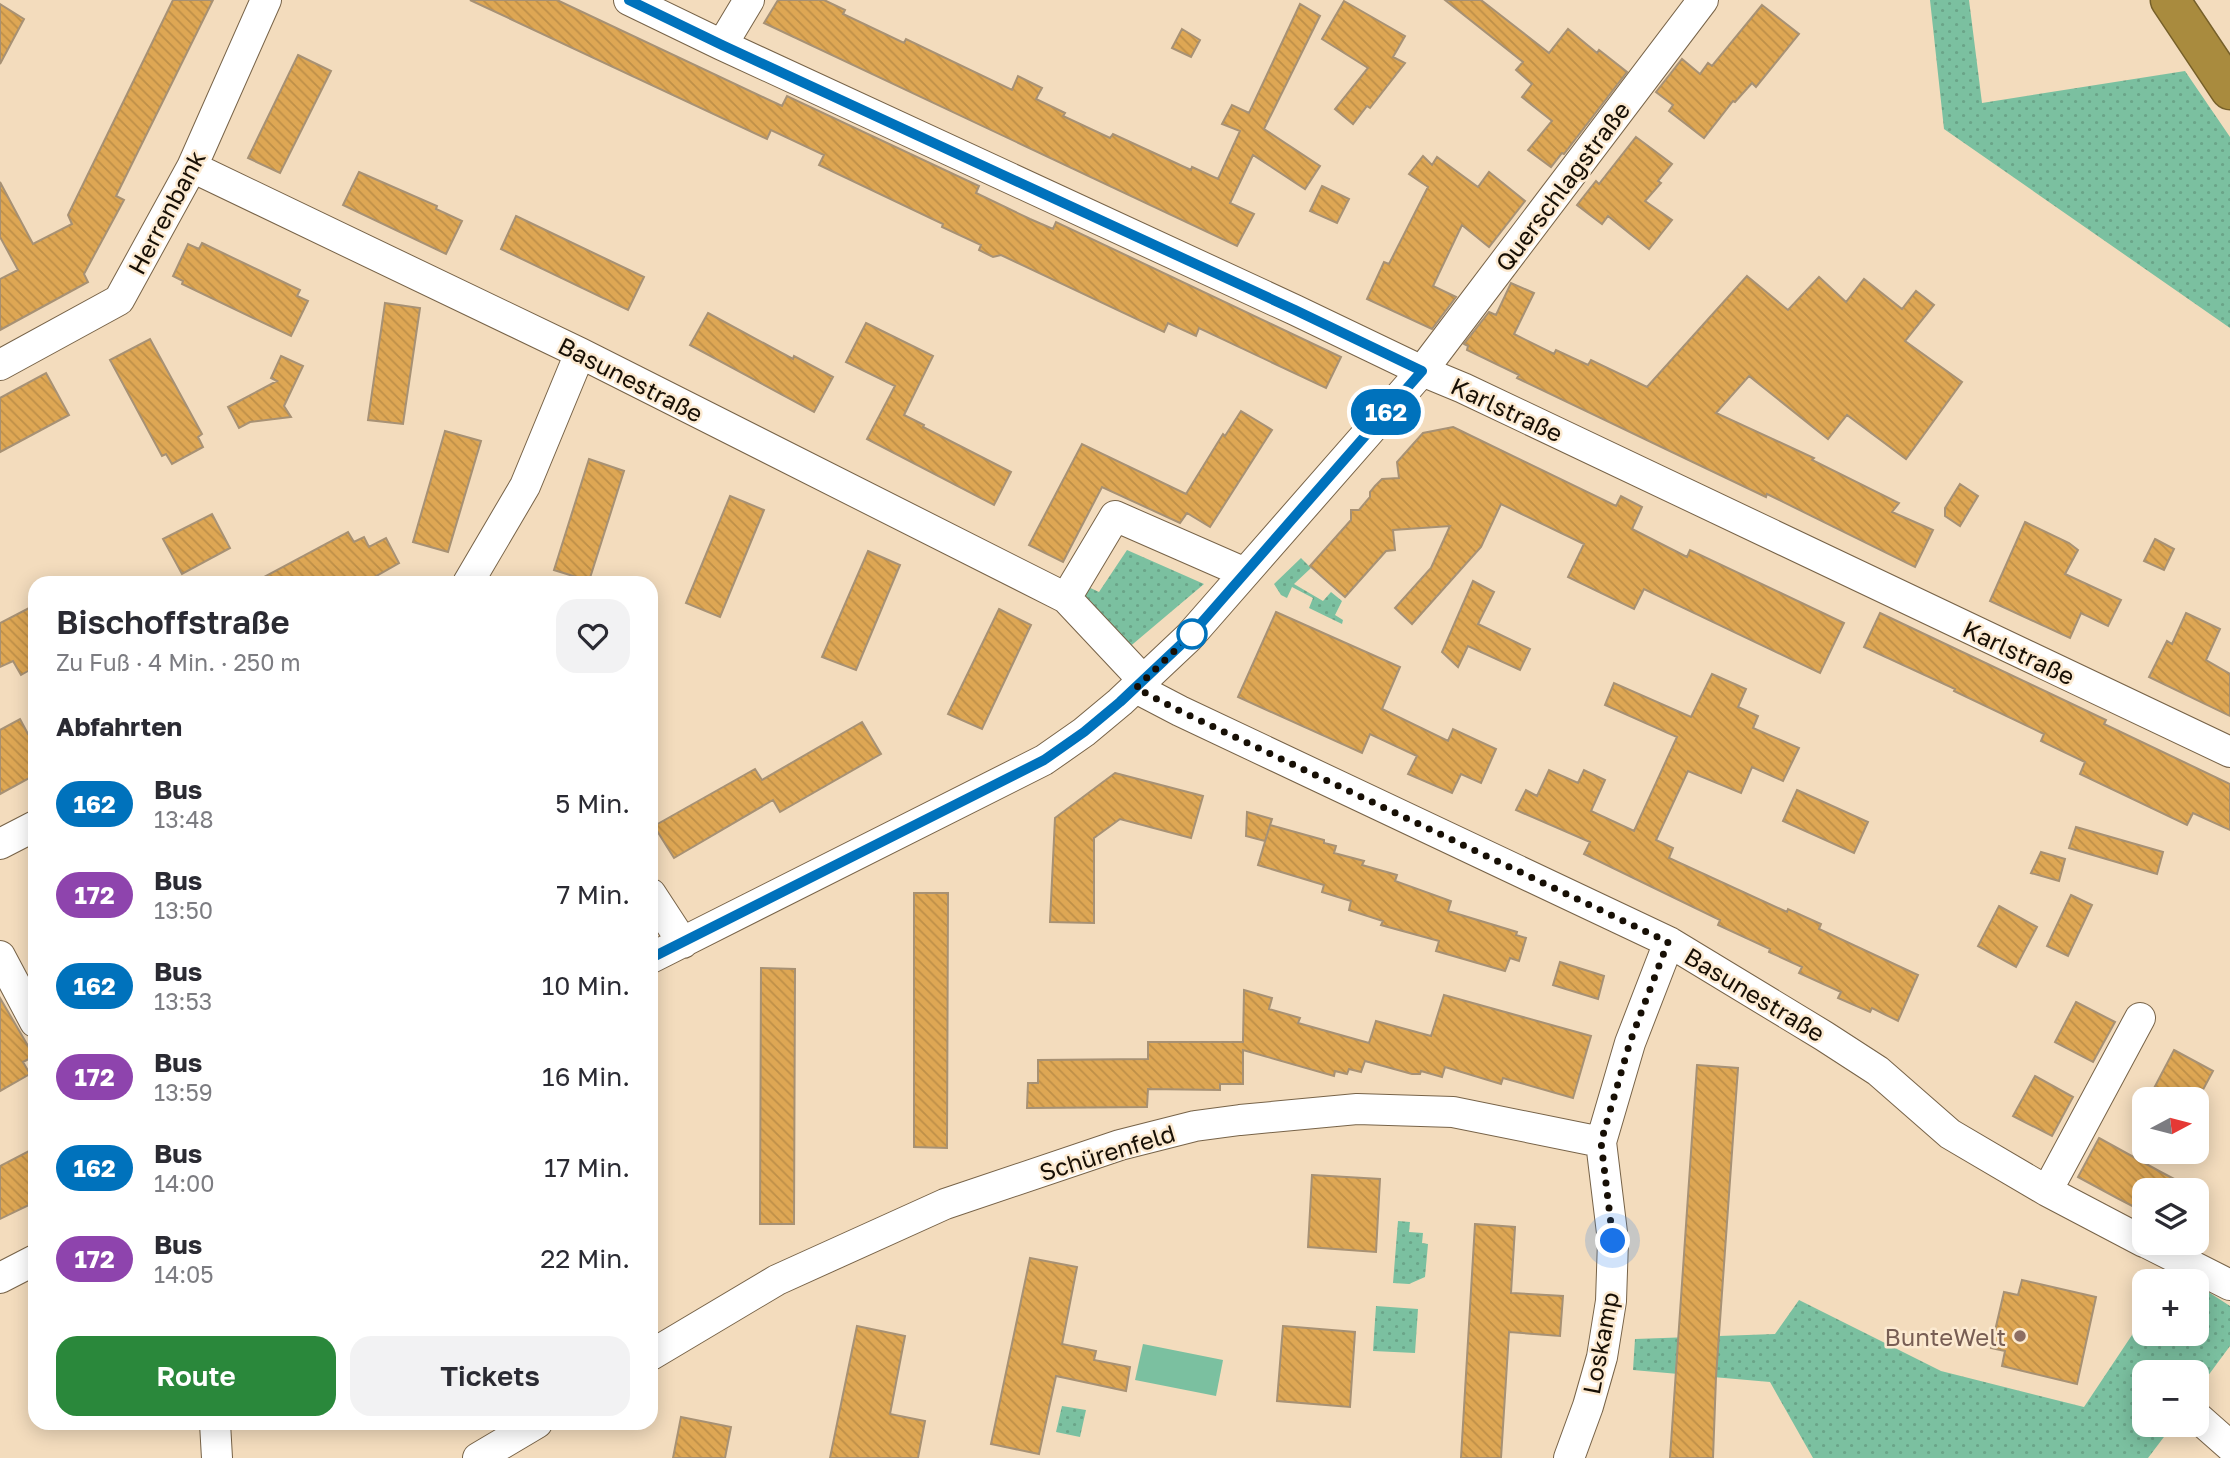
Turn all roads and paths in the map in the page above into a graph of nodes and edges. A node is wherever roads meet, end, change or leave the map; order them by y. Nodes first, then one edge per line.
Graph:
1 (266, 0) edge
2 (629, 0) edge
3 (749, 0) edge
4 (1703, 0) edge
5 (2170, 0) edge
6 (722, 45) junction
7 (2230, 90) edge
8 (192, 167) junction
9 (580, 353) junction
10 (0, 365) edge
11 (1422, 371) junction
12 (1245, 573) junction
13 (472, 576) edge
14 (1066, 598) junction
15 (1140, 684) junction
16 (2230, 752) edge
17 (28, 830) edge
18 (0, 844) edge
19 (658, 905) edge
20 (1668, 942) junction
21 (683, 943) junction
22 (658, 955) edge
23 (0, 956) edge
24 (28, 1009) edge
25 (2140, 1018) dead end
26 (1601, 1142) junction
27 (2047, 1191) junction
28 (2132, 1236) edge
29 (2170, 1255) edge
30 (28, 1264) edge
31 (0, 1278) edge
32 (2230, 1285) edge
33 (658, 1351) edge
34 (2209, 1427) edge
35 (215, 1430) edge
36 (525, 1430) edge
37 (2230, 1446) edge
38 (217, 1458) edge
39 (478, 1458) edge
40 (1569, 1458) edge

1 - 8 street, Herrenbank
2 - 6 street, Karlstraße
3 - 6 street
4 - 11 street, Querschlagstraße
5 - 7 highway
6 - 11 street, Karlstraße
8 - 9 street, Basunestraße
8 - 10 street, Herrenbank
9 - 13 street
9 - 14 street, Basunestraße
11 - 12 street, Querschlagstraße
11 - 16 street, Karlstraße
12 - 14 street
12 - 15 street, Querschlagstraße
14 - 15 street, Basunestraße
15 - 20 street, Basunestraße
15 - 21 street, Querschlagstraße
17 - 18 street
19 - 21 street
20 - 26 street, Loskamp
20 - 27 street, Basunestraße
21 - 22 street, Querschlagstraße
23 - 24 street
25 - 27 street
26 - 33 street, Schürenfeld
26 - 40 street, Loskamp
27 - 28 street
29 - 32 street
30 - 31 street
34 - 37 street
35 - 38 street
36 - 39 street

